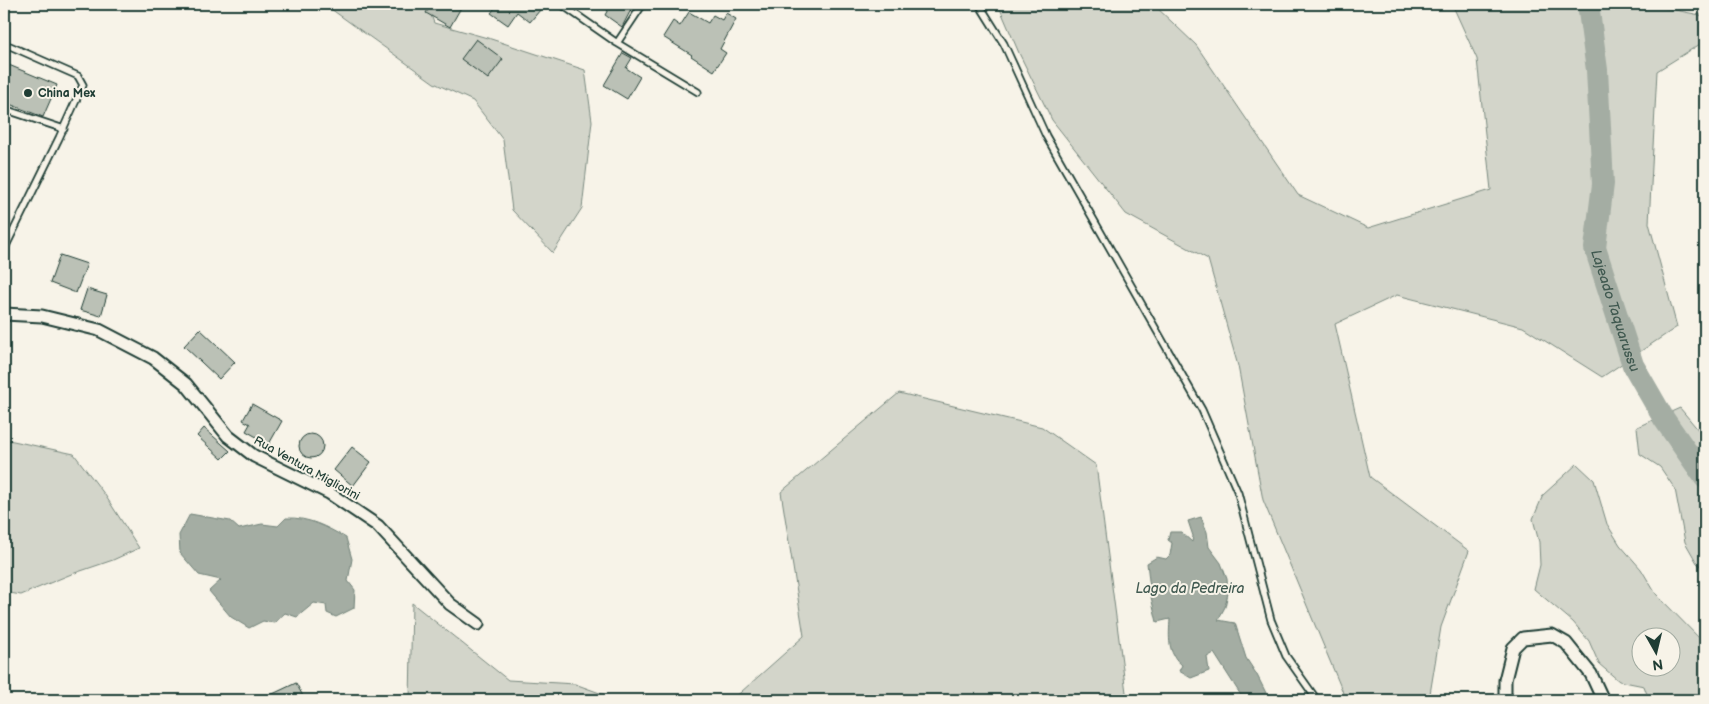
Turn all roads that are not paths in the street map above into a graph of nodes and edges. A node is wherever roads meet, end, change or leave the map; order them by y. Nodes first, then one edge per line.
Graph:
1 (561, 4) edge
2 (643, 4) edge
3 (980, 4) edge
4 (617, 43) junction
5 (4, 47) edge
6 (698, 92) dead end
7 (4, 109) edge
8 (64, 129) junction
9 (4, 250) edge
10 (4, 314) edge
11 (478, 624) dead end
12 (1317, 700) edge
13 (1504, 700) edge
14 (1603, 700) edge

1 - 4 lane
2 - 4 lane
3 - 12 lane
4 - 6 lane
5 - 8 lane
7 - 8 lane
8 - 9 lane
10 - 11 street, Rua Ventura Migliorini
13 - 14 street

